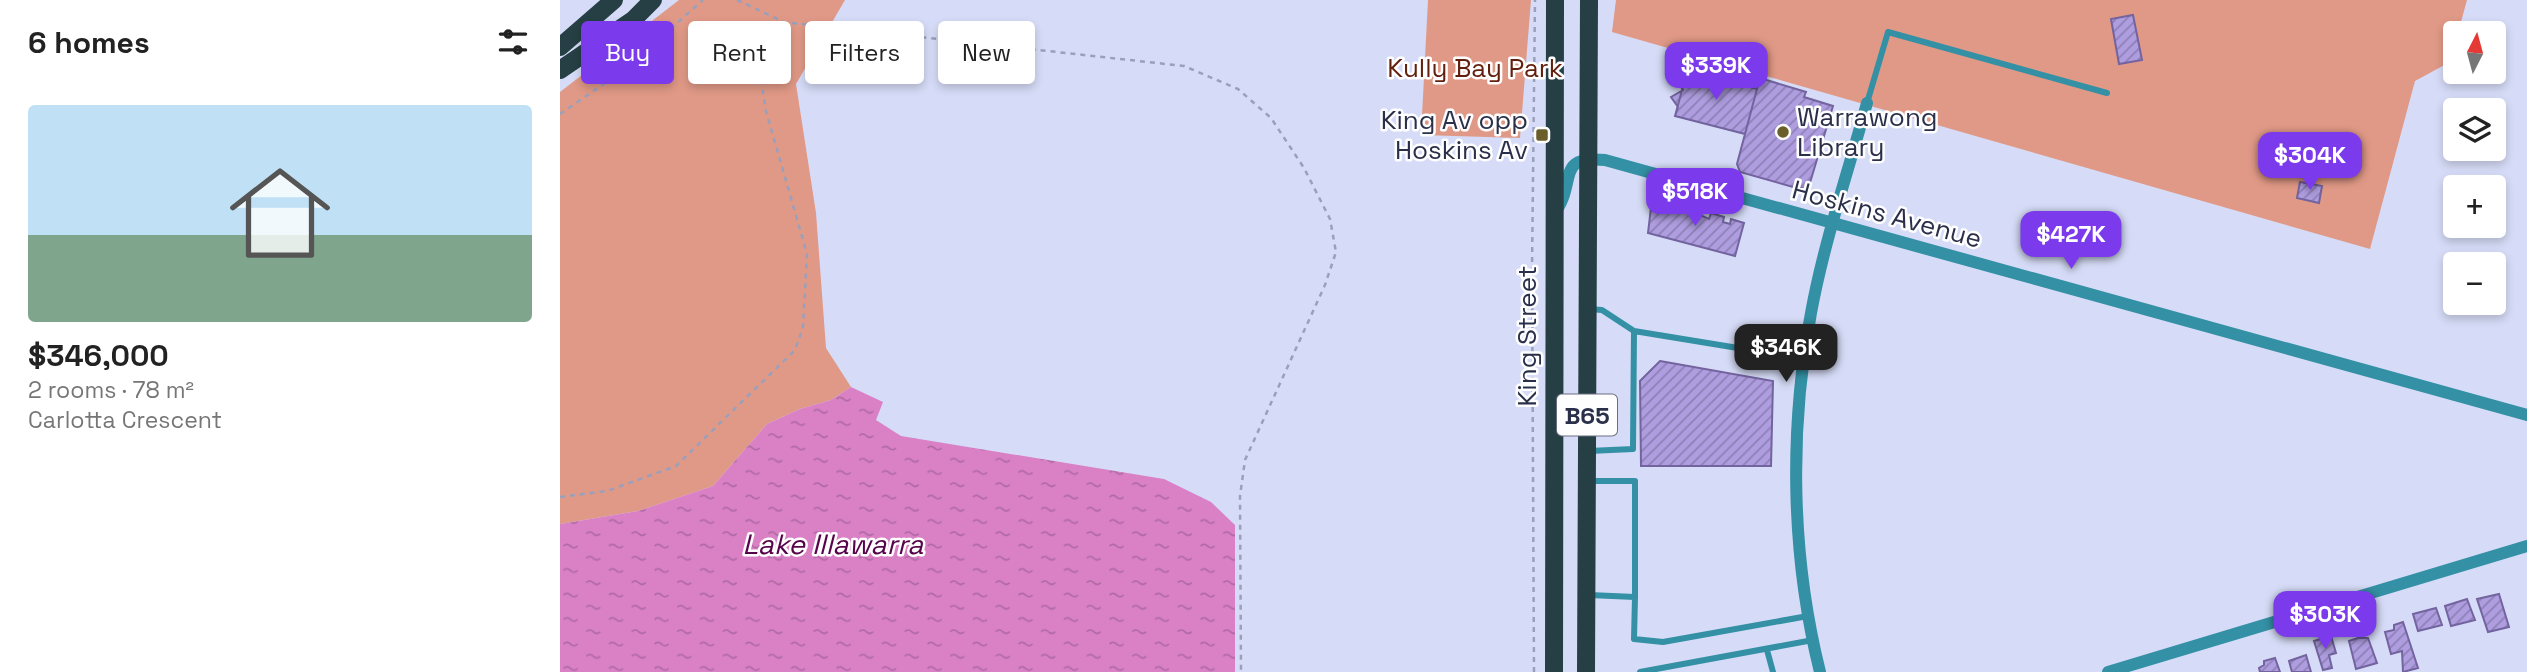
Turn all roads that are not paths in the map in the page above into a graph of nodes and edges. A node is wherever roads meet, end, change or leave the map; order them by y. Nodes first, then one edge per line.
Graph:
1 (614, 0) edge
2 (653, 0) edge
3 (1555, 0) edge
4 (1589, 0) edge
5 (560, 47) edge
6 (560, 70) edge
7 (2107, 93) dead end
8 (1867, 103) joint
9 (1588, 158) junction
10 (1553, 215) junction
11 (1834, 222) junction
12 (1587, 309) junction
13 (1634, 331) junction
14 (1805, 359) junction
15 (2527, 415) edge
16 (1587, 451) junction
17 (1587, 481) junction
18 (2527, 546) edge
19 (1587, 595) junction
20 (1635, 597) junction
21 (1808, 615) junction
22 (1812, 640) junction
23 (1767, 650) junction
24 (1554, 672) edge
25 (1586, 672) edge
26 (1640, 672) edge
27 (1773, 672) edge
28 (1820, 672) edge
29 (2108, 672) edge

1 - 5 main road
2 - 6 main road
3 - 10 main road, King Street / B65
4 - 9 main road, B65
7 - 8 lane
8 - 11 street
9 - 10 street
9 - 11 street, Hoskins Avenue
9 - 12 main road, B65
10 - 24 main road, King Street / B65
11 - 14 street
11 - 15 street, Hoskins Avenue
12 - 13 lane
12 - 16 main road, B65
13 - 14 lane
13 - 16 lane
14 - 21 street
16 - 17 main road, B65
17 - 19 main road, B65
17 - 20 lane
18 - 29 street
19 - 20 lane
19 - 25 main road, B65
20 - 21 lane
21 - 22 street
22 - 23 lane
22 - 28 street
23 - 26 lane
23 - 27 lane

